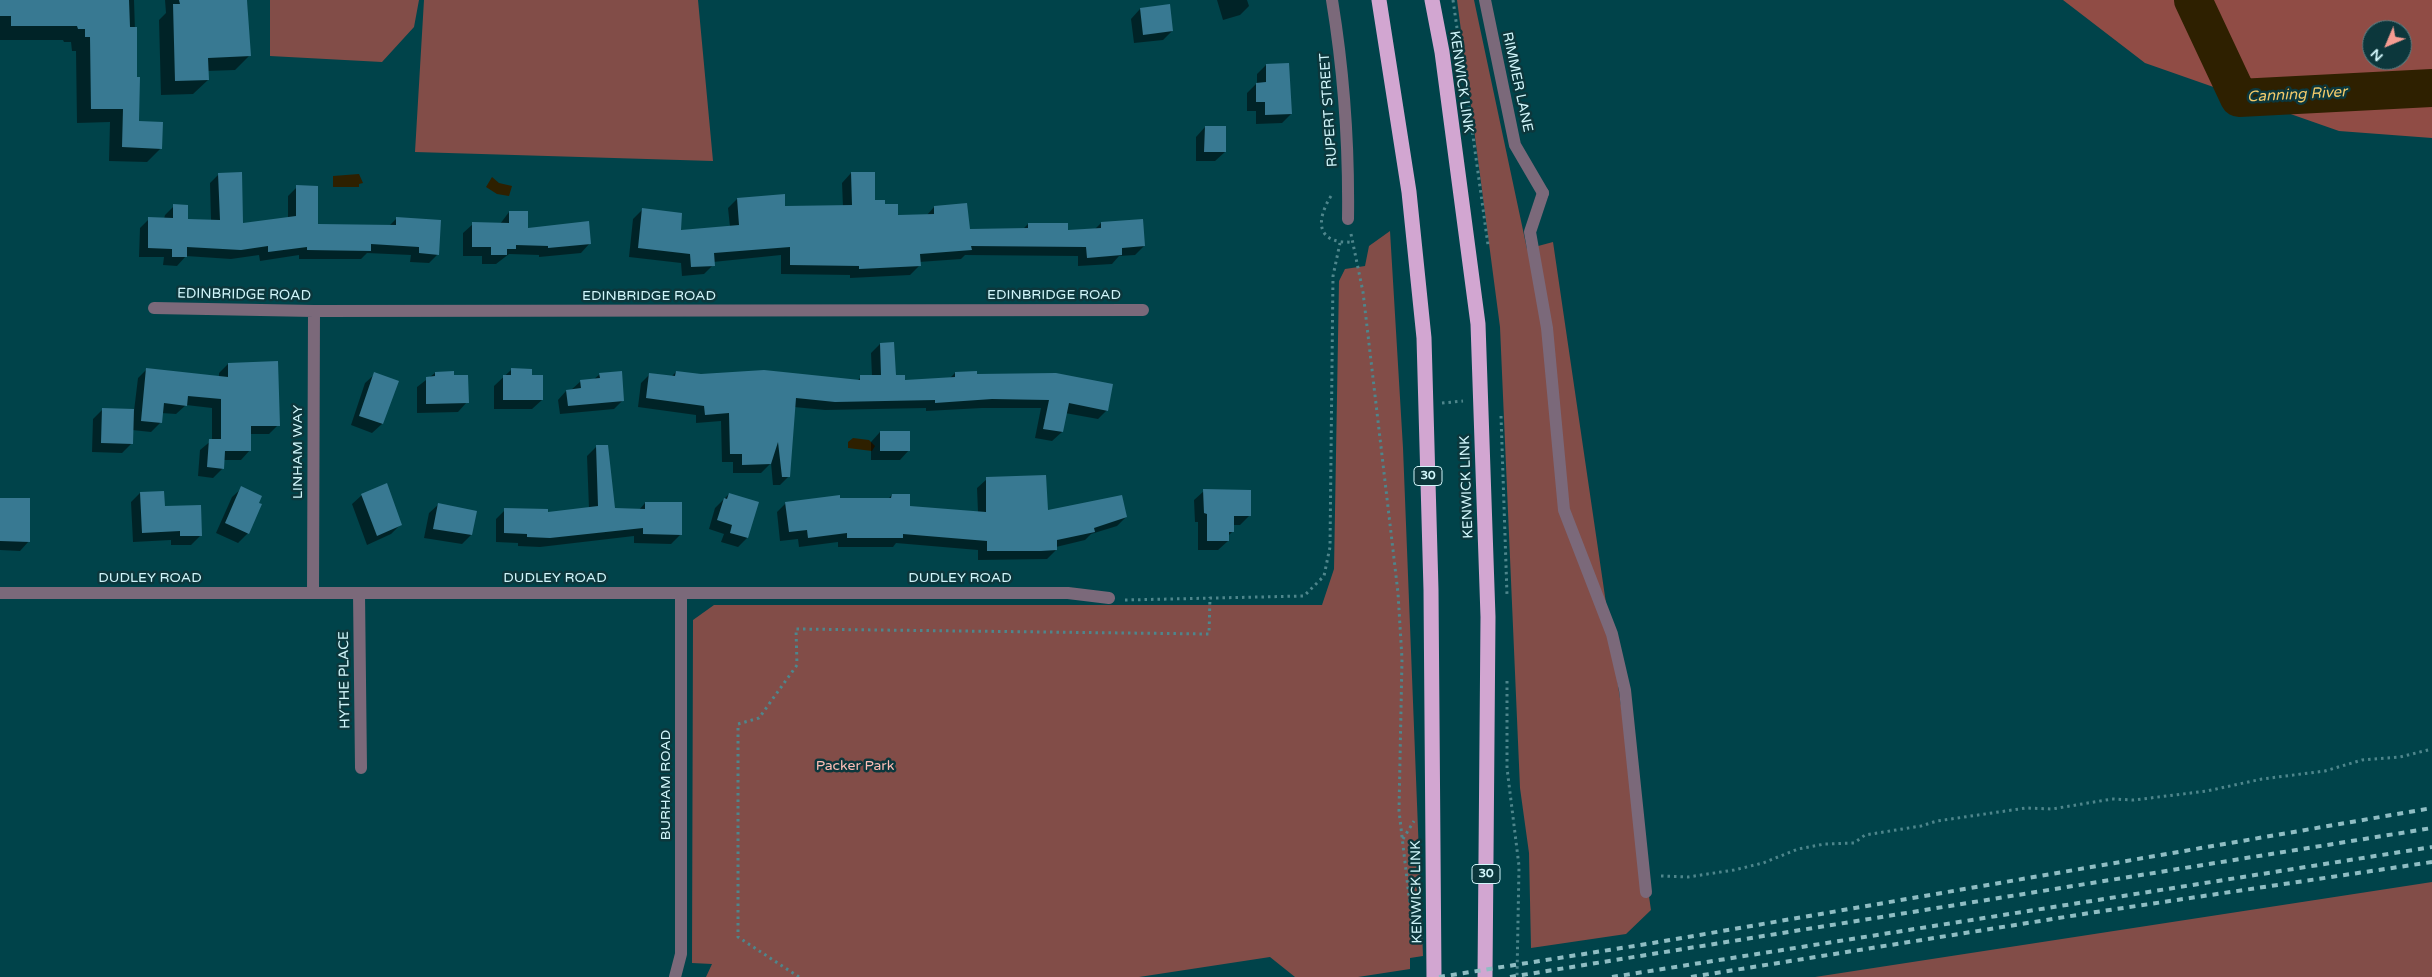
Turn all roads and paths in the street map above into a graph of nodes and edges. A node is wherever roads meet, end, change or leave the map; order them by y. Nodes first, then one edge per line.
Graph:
1 (1332, 0) edge
2 (1379, 0) edge
3 (1432, 0) edge
4 (1485, 0) edge
5 (1348, 219) joint
6 (1340, 243) dead end
7 (154, 308) dead end
8 (1143, 310) dead end
9 (314, 311) junction
10 (0, 593) edge
11 (312, 593) junction
12 (359, 593) junction
13 (681, 593) junction
14 (1210, 597) junction
15 (1109, 598) joint
16 (2432, 749) edge
17 (361, 768) dead end
18 (1644, 876) junction
19 (1646, 892) dead end
20 (1517, 945) dead end
21 (1415, 947) dead end
22 (675, 977) edge
23 (799, 977) edge
24 (1434, 977) edge
25 (1485, 977) edge
26 (1517, 977) edge

1 - 5 street, RUPERT STREET
2 - 24 highway, KENWICK LINK / 30
3 - 25 highway, KENWICK LINK / 30
4 - 18 street, RIMMER LANE
5 - 21 path
6 - 14 path
7 - 9 street, EDINBRIDGE ROAD
8 - 9 street, EDINBRIDGE ROAD
9 - 11 street, LINHAM WAY
10 - 11 street, DUDLEY ROAD
11 - 12 street, DUDLEY ROAD
12 - 13 street, DUDLEY ROAD
12 - 17 street, HYTHE PLACE
13 - 15 street, DUDLEY ROAD
13 - 22 street, BURHAM ROAD
14 - 15 path
14 - 23 path
16 - 18 path
18 - 19 street
20 - 26 path

